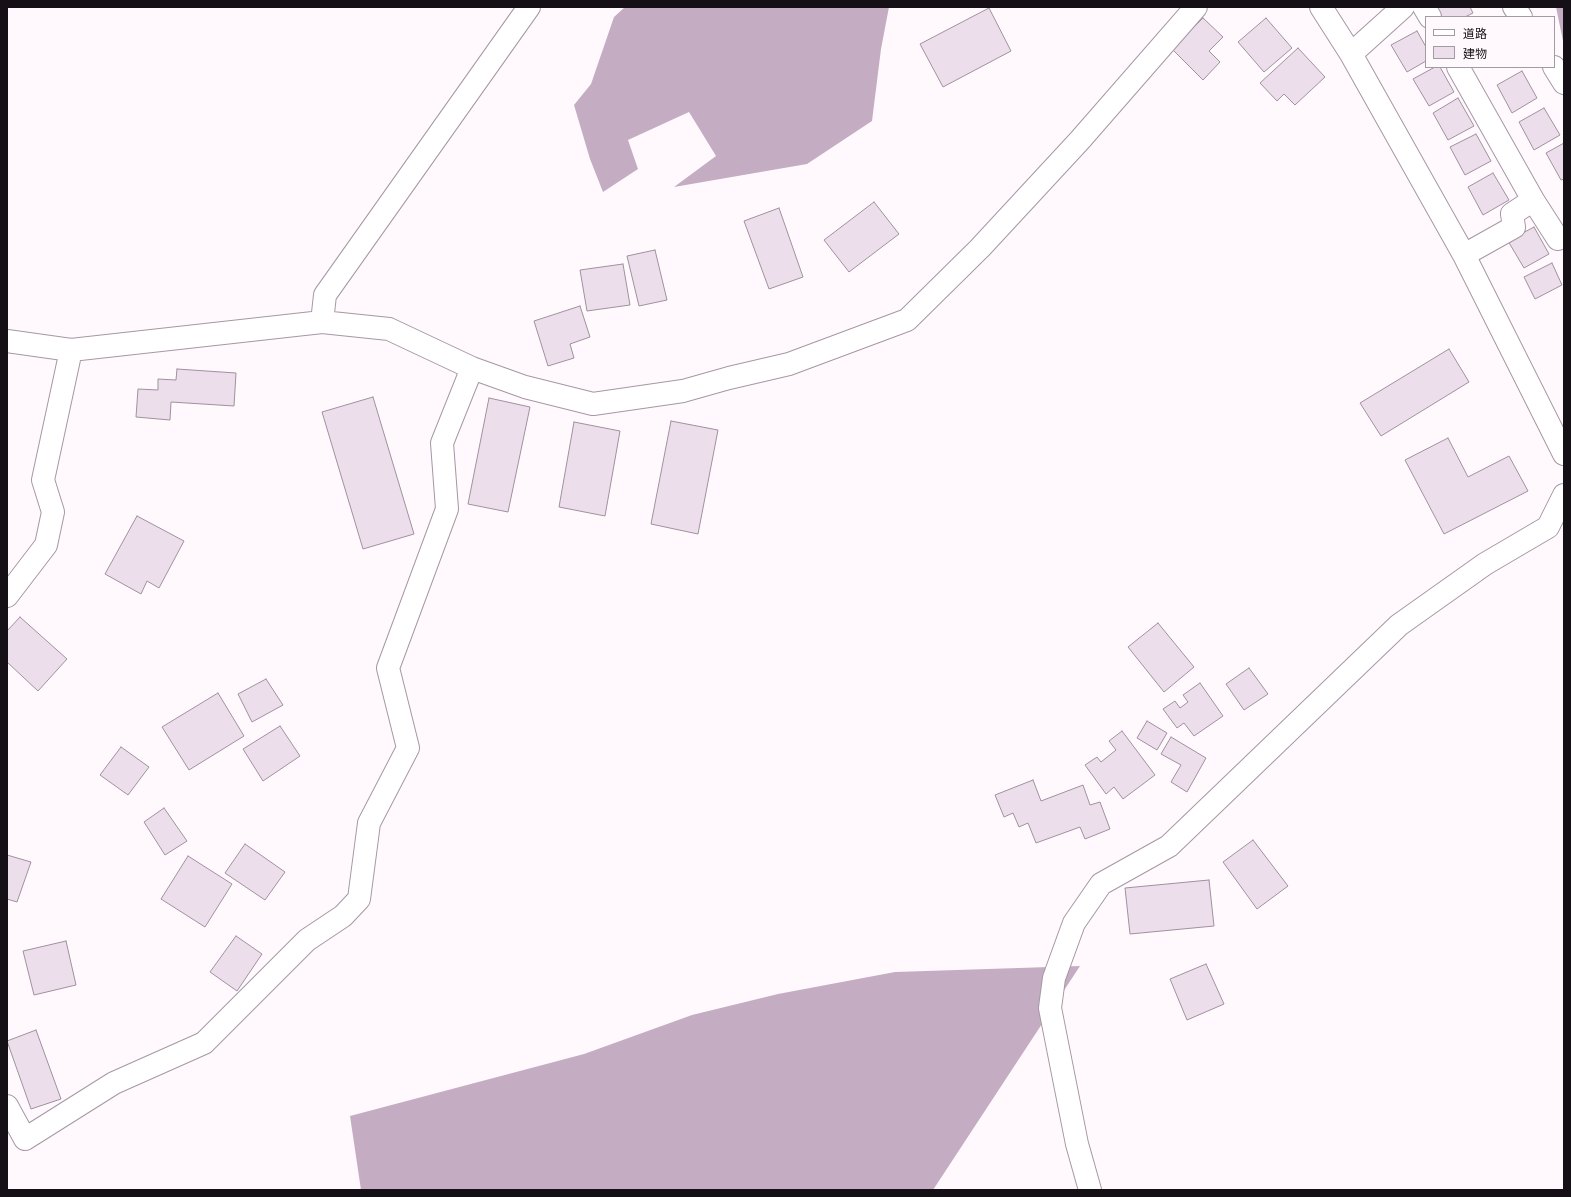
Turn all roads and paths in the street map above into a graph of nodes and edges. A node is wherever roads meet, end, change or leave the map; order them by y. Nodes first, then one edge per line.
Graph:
1 (529, 7) edge
2 (1196, 7) edge
3 (1321, 7) edge
4 (1404, 7) edge
5 (1424, 7) edge
6 (1514, 7) edge
7 (1429, 16) edge
8 (1520, 16) edge
9 (1351, 54) junction
10 (1459, 68) edge
11 (1555, 68) edge
12 (1564, 83) edge
13 (1534, 200) junction
14 (1558, 239) dead end
15 (1464, 255) junction
16 (322, 322) junction
17 (7, 341) edge
18 (71, 350) junction
19 (472, 368) junction
20 (1564, 454) edge
21 (1564, 495) edge
22 (7, 596) edge
23 (7, 1106) edge
24 (1090, 1190) edge

1 - 16 street
2 - 19 street
3 - 9 street
4 - 9 street
5 - 7 street
6 - 8 street
9 - 15 street
10 - 13 street
11 - 12 street
13 - 14 street
13 - 15 street
15 - 20 street
16 - 18 street
16 - 19 street
17 - 18 street
18 - 22 street
19 - 23 street
21 - 24 street

